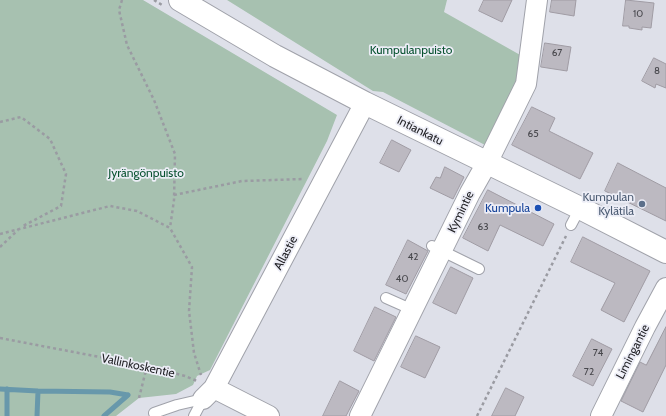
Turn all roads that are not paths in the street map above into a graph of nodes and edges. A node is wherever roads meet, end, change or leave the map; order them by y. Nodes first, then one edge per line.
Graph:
1 (180, 0) edge
2 (537, 0) edge
3 (365, 103) junction
4 (486, 163) junction
5 (437, 248) junction
6 (666, 252) edge
7 (479, 269) dead end
8 (666, 288) edge
9 (386, 298) dead end
10 (413, 310) junction
11 (204, 396) edge
12 (149, 415) edge
13 (269, 416) edge
14 (360, 416) edge
15 (601, 416) edge

1 - 3 street, Intiankatu
2 - 4 street, Kymintie
3 - 4 street, Intiankatu
3 - 11 street, Allastie
4 - 5 street, Kymintie
4 - 6 street, Intiankatu
5 - 7 lane
5 - 10 street, Kymintie
8 - 15 street, Limingantie
9 - 10 lane
10 - 14 street, Kymintie
11 - 12 lane
11 - 13 street

